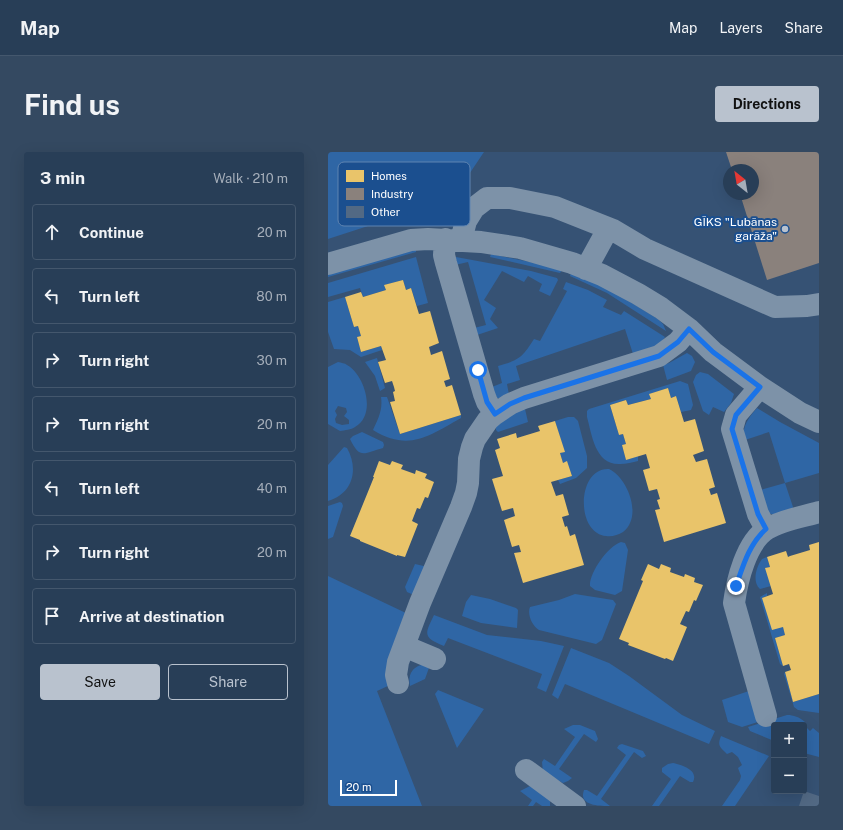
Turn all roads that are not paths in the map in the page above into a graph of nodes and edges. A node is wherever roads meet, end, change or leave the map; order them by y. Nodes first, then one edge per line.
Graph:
1 (470, 214) edge
2 (462, 226) edge
3 (603, 238) dead end
4 (453, 239) junction
5 (328, 264) edge
6 (586, 269) junction
7 (819, 304) edge
8 (689, 329) junction
9 (760, 387) junction
10 (495, 414) junction
11 (819, 422) edge
12 (819, 512) edge
13 (766, 529) junction
14 (404, 646) junction
15 (435, 659) dead end
16 (398, 683) dead end
17 (766, 716) dead end
18 (526, 770) dead end
19 (575, 806) edge

1 - 7 street
2 - 4 street
3 - 6 street
4 - 5 street
4 - 6 street
4 - 10 street
6 - 8 street
8 - 9 street
8 - 10 street
9 - 11 street
9 - 13 street
10 - 14 street
12 - 13 street
13 - 17 street
14 - 15 street
14 - 16 street
18 - 19 street

